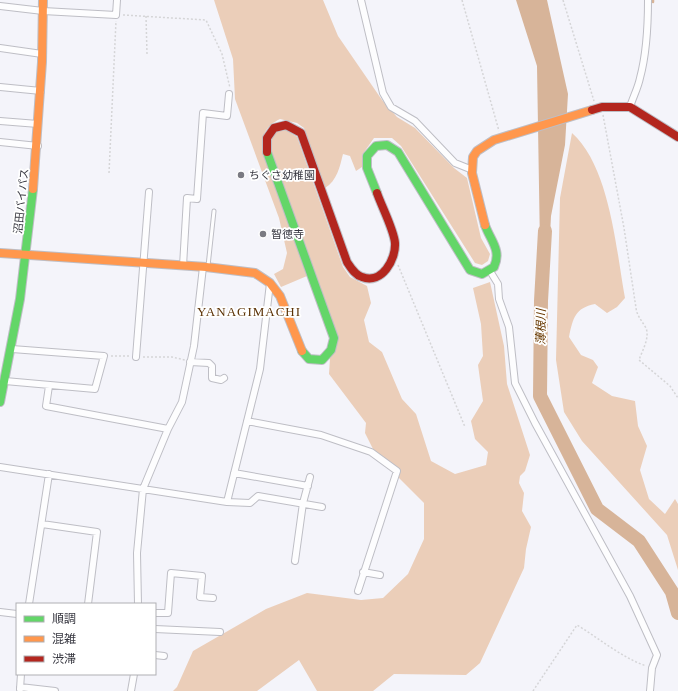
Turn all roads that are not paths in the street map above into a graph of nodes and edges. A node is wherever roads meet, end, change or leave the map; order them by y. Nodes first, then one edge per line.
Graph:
1 (43, 0) edge
2 (117, 0) edge
3 (361, 0) edge
4 (648, 0) edge
5 (0, 6) edge
6 (43, 11) junction
7 (0, 48) edge
8 (42, 54) junction
9 (0, 87) edge
10 (41, 91) junction
11 (229, 94) road end
12 (630, 107) junction
13 (0, 120) edge
14 (38, 124) junction
15 (678, 137) edge
16 (0, 142) edge
17 (38, 146) junction
18 (470, 169) junction
19 (149, 192) dead end
20 (214, 211) dead end
21 (0, 253) edge
22 (26, 256) junction
23 (142, 263) junction
24 (182, 266) junction
25 (206, 267) junction
26 (490, 271) junction
27 (270, 283) junction
28 (12, 349) junction
29 (136, 356) road end
30 (190, 362) junction
31 (224, 378) dead end
32 (5, 381) junction
33 (49, 386) junction
34 (0, 402) edge
35 (247, 421) junction
36 (168, 429) junction
37 (0, 467) edge
38 (234, 473) junction
39 (49, 474) junction
40 (310, 478) dead end
41 (308, 486) junction
42 (143, 489) junction
43 (227, 502) junction
44 (303, 503) junction
45 (322, 507) dead end
46 (42, 524) junction
47 (294, 561) dead end
48 (363, 572) junction
49 (380, 575) dead end
50 (358, 591) dead end
51 (213, 598) dead end
52 (29, 603) edge
53 (88, 603) edge
54 (138, 603) edge
55 (0, 612) edge
56 (156, 613) edge
57 (16, 614) edge
58 (156, 629) edge
59 (220, 632) dead end
60 (156, 656) edge
61 (164, 656) dead end
62 (22, 675) edge
63 (134, 675) edge
64 (20, 689) edge
65 (55, 691) edge
66 (131, 691) edge
67 (650, 691) edge

1 - 6 street, 沼田バイパス
2 - 6 street
3 - 18 street
4 - 12 street
5 - 6 street
6 - 8 street, 沼田バイパス
7 - 8 street
8 - 10 street, 沼田バイパス
9 - 10 street
10 - 14 street, 沼田バイパス
11 - 24 street
12 - 15 street
12 - 18 street
13 - 14 street
14 - 17 street, 沼田バイパス
16 - 17 street
17 - 22 street, 沼田バイパス
18 - 26 street
19 - 23 street
20 - 25 lane
21 - 22 street
22 - 23 street
22 - 28 street, 沼田バイパス
23 - 24 street
23 - 29 street
24 - 25 street
25 - 27 street
25 - 30 street
26 - 27 street
26 - 67 street
27 - 35 street
28 - 32 street, 沼田バイパス
28 - 33 street
30 - 31 street
30 - 36 street
32 - 33 street
32 - 34 street, 沼田バイパス
33 - 36 street
35 - 38 street
35 - 48 street
36 - 42 street
37 - 39 street
38 - 41 street
38 - 43 street
39 - 42 street
39 - 46 street
40 - 41 street
41 - 44 street
42 - 43 street
42 - 54 street
43 - 44 street
44 - 45 street
44 - 47 street
46 - 52 street
46 - 53 street
48 - 49 street
48 - 50 street
51 - 56 street
55 - 57 street
58 - 59 street
60 - 61 street
62 - 64 street
63 - 66 street
64 - 65 street

